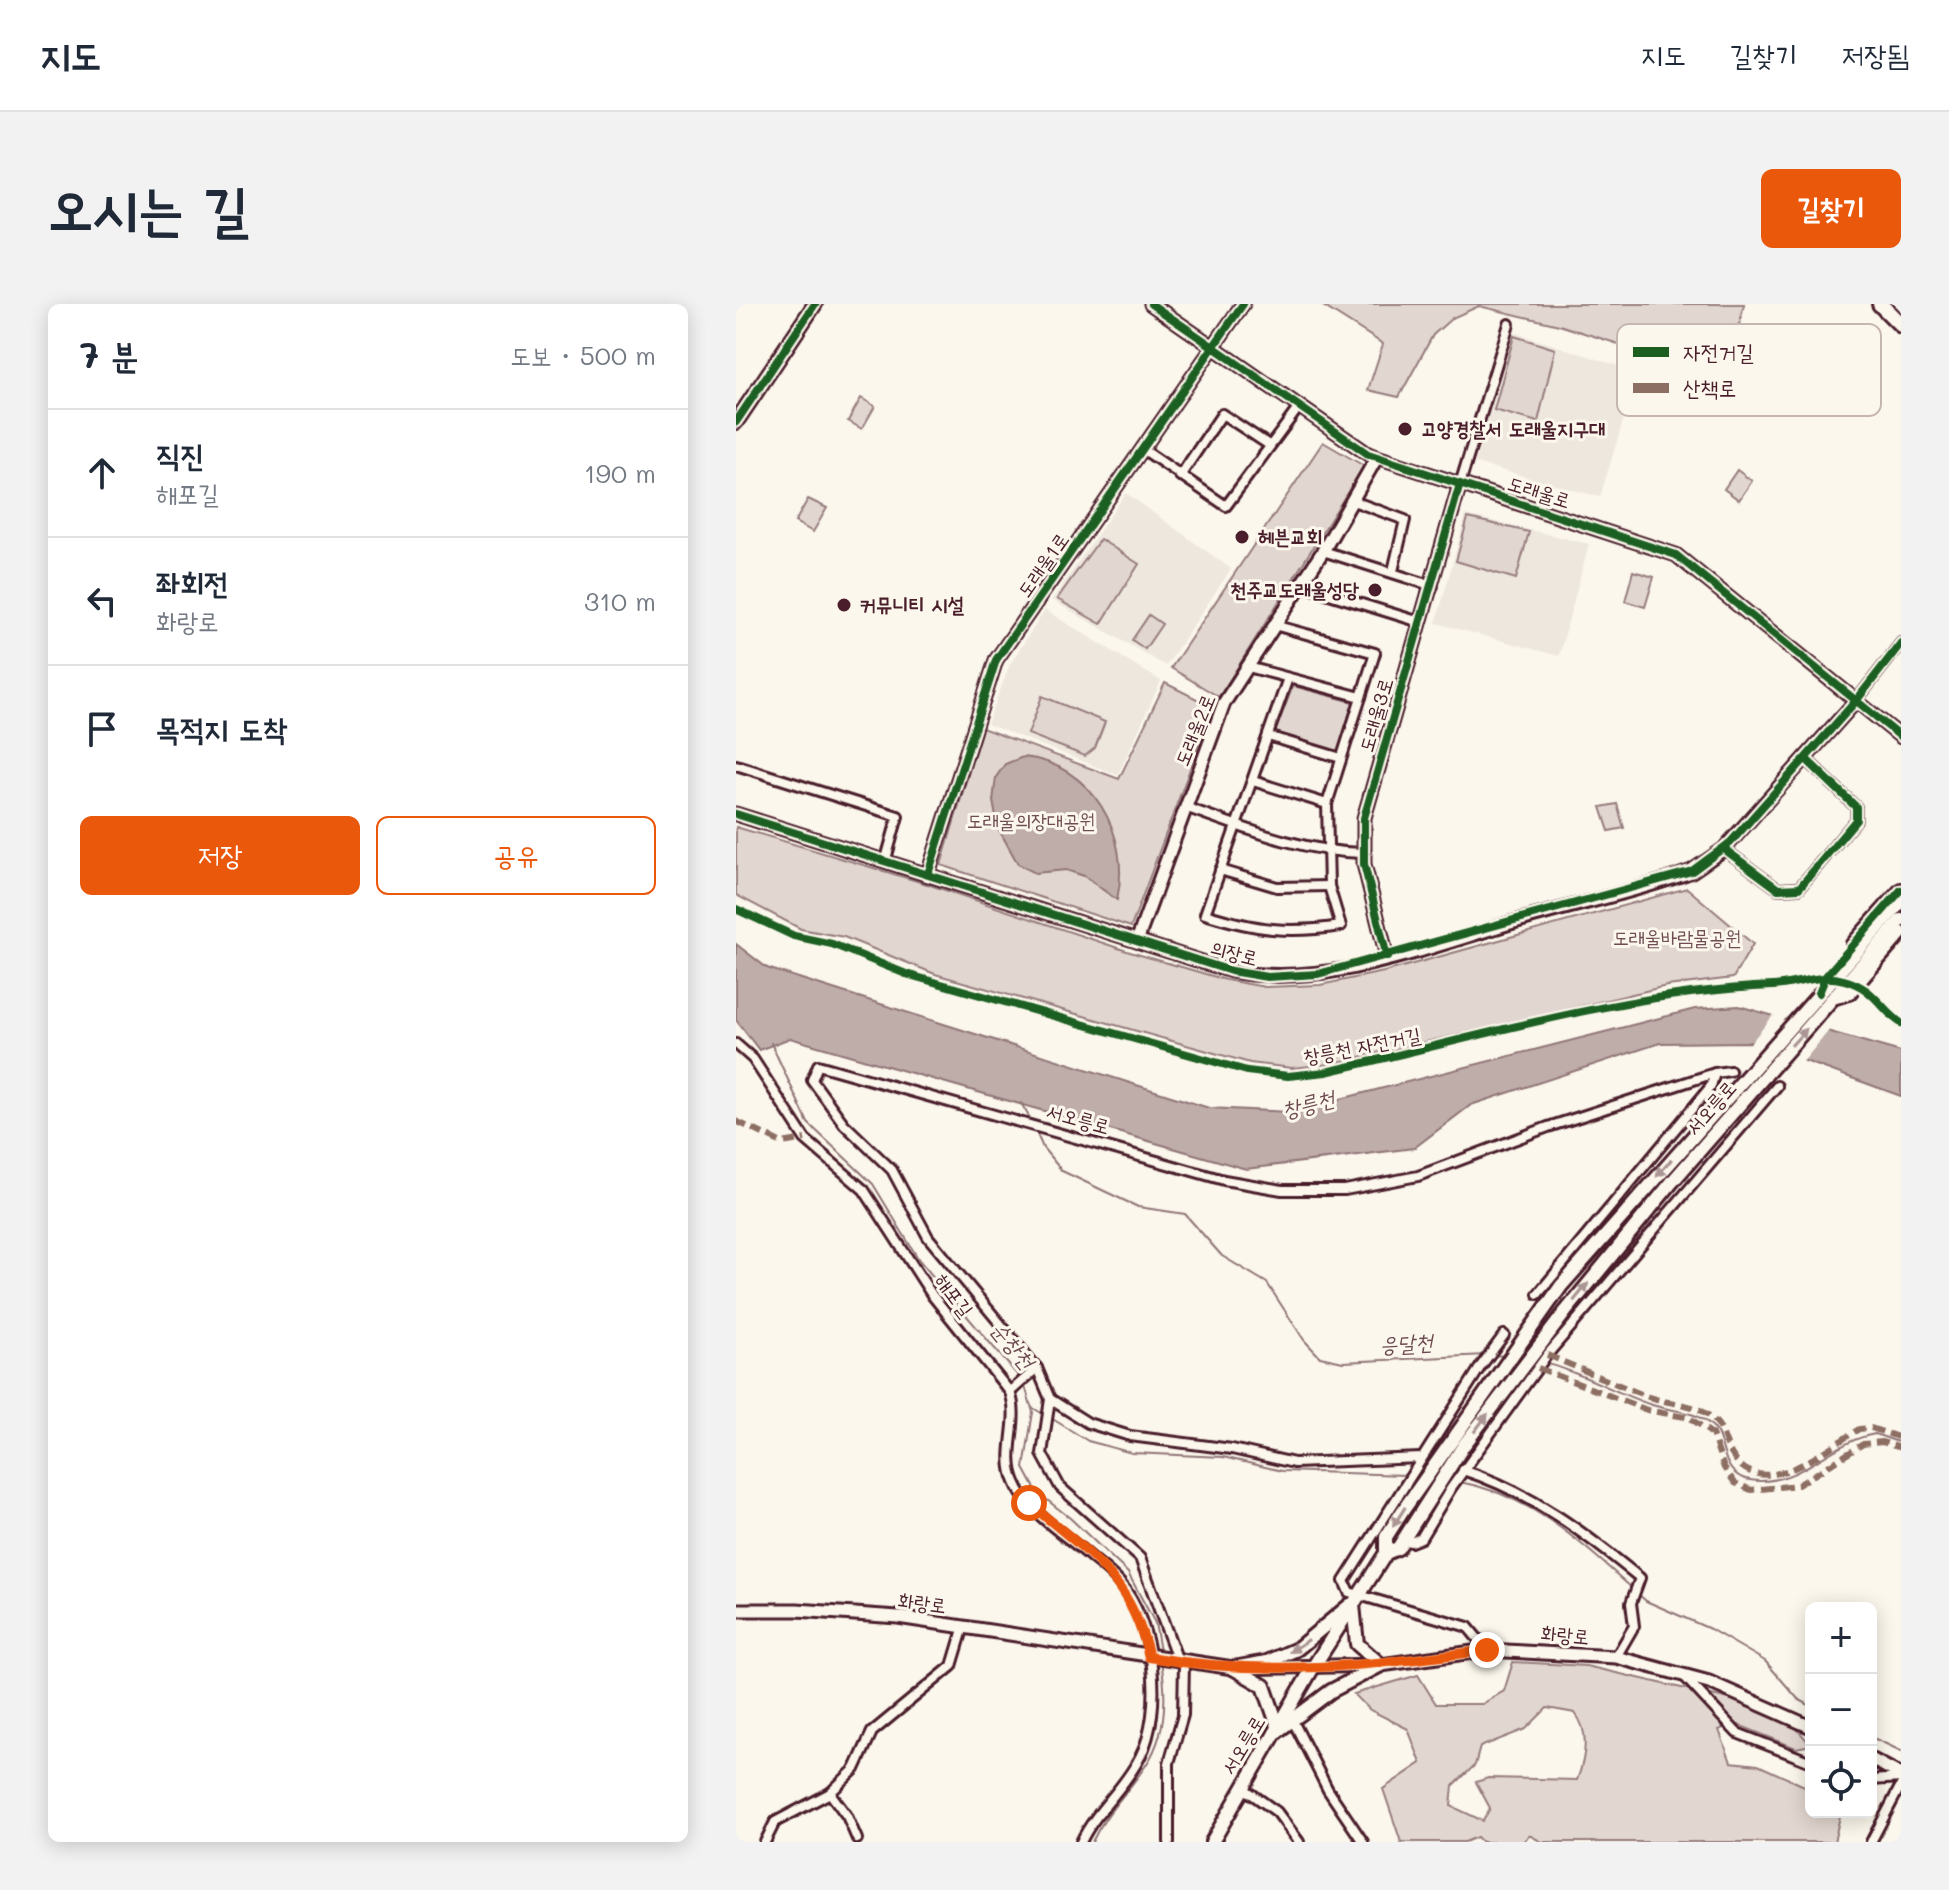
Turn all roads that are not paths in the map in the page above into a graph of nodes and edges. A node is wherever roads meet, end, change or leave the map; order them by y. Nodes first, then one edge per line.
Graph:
1 (815, 304) edge
2 (1151, 304) edge
3 (1243, 304) edge
4 (1880, 304) edge
5 (1509, 324) dead end
6 (1901, 325) edge
7 (1214, 348) junction
8 (1299, 407) junction
9 (736, 422) edge
10 (1269, 445) junction
11 (1144, 450) junction
12 (1377, 457) junction
13 (1180, 476) junction
14 (1460, 484) junction
15 (1353, 501) junction
16 (1323, 551) junction
17 (1393, 571) junction
18 (1300, 585) junction
19 (1433, 586) junction
20 (1420, 622) junction
21 (1274, 625) junction
22 (1901, 643) edge
23 (1248, 667) junction
24 (1288, 678) junction
25 (1361, 697) junction
26 (1856, 701) junction
27 (1268, 736) junction
28 (1901, 737) edge
29 (1341, 758) junction
30 (1806, 759) junction
31 (736, 765) edge
32 (1253, 781) junction
33 (1327, 804) junction
34 (1185, 807) junction
35 (736, 814) edge
36 (1235, 825) junction
37 (1724, 849) junction
38 (1326, 850) junction
39 (1363, 853) junction
40 (886, 859) junction
41 (1220, 870) junction
42 (928, 874) junction
43 (1329, 886) junction
44 (1901, 890) edge
45 (1901, 902) edge
46 (1901, 920) edge
47 (1901, 933) edge
48 (1137, 941) junction
49 (1387, 957) junction
50 (1818, 994) junction
51 (1832, 1000) junction
52 (736, 1044) edge
53 (1730, 1071) tunnel mouth
54 (1715, 1073) junction
55 (1777, 1086) dead end
56 (1538, 1294) dead end
57 (1504, 1335) dead end
58 (1538, 1359) junction
59 (1034, 1371) junction
60 (1012, 1390) junction
61 (1050, 1402) junction
62 (1421, 1458) junction
63 (1462, 1473) junction
64 (1427, 1487) junction
65 (1402, 1540) junction
66 (1386, 1553) junction
67 (1356, 1599) junction
68 (736, 1610) edge
69 (964, 1626) junction
70 (1487, 1650) junction
71 (1616, 1657) junction
72 (1167, 1660) junction
73 (1381, 1665) junction
74 (1233, 1668) junction
75 (1312, 1669) junction
76 (1683, 1675) junction
77 (1294, 1723) junction
78 (1805, 1724) edge
79 (1275, 1730) junction
80 (1805, 1760) edge
81 (1877, 1762) edge
82 (1899, 1771) edge
83 (1877, 1778) edge
84 (1901, 1785) edge
85 (1241, 1787) junction
86 (830, 1793) junction
87 (857, 1839) dead end
88 (1208, 1840) edge
89 (765, 1842) edge
90 (1081, 1842) edge
91 (1169, 1842) edge
92 (1299, 1842) edge
93 (1363, 1842) edge
94 (1871, 1842) edge

1 - 9 main road
2 - 7 street, 도래울로
3 - 7 street, 도래울1로
4 - 6 highway
5 - 14 street
7 - 8 street, 도래울로
7 - 11 street, 도래울1로
8 - 10 street
8 - 12 street, 도래울로
10 - 13 street
10 - 13 street
11 - 13 street
11 - 42 street, 도래울1로
12 - 14 street, 도래울로
12 - 15 street, 도래울2로
14 - 19 street, 도래울3로
14 - 26 street, 도래울로
15 - 16 street, 도래울2로
15 - 17 street
16 - 17 street
16 - 18 street, 도래울2로
17 - 19 street
18 - 20 street
18 - 21 street, 도래울2로
19 - 20 street, 도래울3로
20 - 39 street, 도래울3로
21 - 23 street, 도래울2로
21 - 25 street
22 - 26 street, 의장로
23 - 24 street
23 - 34 street, 도래울2로
24 - 25 street
24 - 27 street
25 - 29 street
26 - 28 street, 도래울로
26 - 30 street, 의장로
27 - 29 street
27 - 32 street
29 - 33 street
30 - 37 street, 의장로
30 - 37 street
31 - 40 street
32 - 33 street
32 - 36 street
33 - 38 street
34 - 36 street
34 - 48 street, 도래울2로
35 - 40 street, 의장로
36 - 38 street
36 - 41 street
37 - 49 street, 의장로
38 - 39 street
38 - 43 street
39 - 49 street, 도래울3로
40 - 42 street, 의장로
41 - 43 street
41 - 43 street
42 - 48 street, 의장로
44 - 50 main road
45 - 50 main road
46 - 51 main road
47 - 51 main road
48 - 49 street, 의장로
50 -> 64 main road, 서오릉로
58 -> 51 main road, 서오릉로
52 - 60 street, 해포길
53 - 54 street, 서오릉로
54 - 56 street
54 - 59 street, 서오릉로
55 - 58 street
57 - 62 street
58 - 63 street
64 -> 58 main road, 서오릉로
59 - 60 street
59 - 61 street, 서오릉로
60 - 72 street
61 - 62 street
61 - 72 street
62 - 67 street
63 - 65 street
63 - 71 street, 화랑로
64 - 65 main road, 서오릉로
64 -> 66 main road, 서오릉로
65 - 66 main road, 서오릉로
66 - 67 main road, 서오릉로
67 - 70 street
67 - 73 main road
67 -> 74 main road
67 - 75 main road, 서오릉로
68 - 69 street, 화랑로
69 - 72 street, 화랑로
69 - 86 street
70 - 71 street, 화랑로
70 - 73 street, 화랑로
71 - 76 street, 화랑로
72 - 74 street, 화랑로
72 - 90 street
72 - 91 street
73 - 75 street, 화랑로
73 - 77 main road
74 - 75 street, 화랑로
74 - 79 main road
75 - 79 main road, 서오릉로
76 - 78 street, 화랑로
76 - 80 street
77 - 79 main road
77 - 93 street
79 - 85 main road, 서오릉로
81 - 82 street
82 - 83 street
84 - 94 street
85 - 88 main road, 서오릉로
85 - 92 street
86 - 87 street
86 - 89 street

